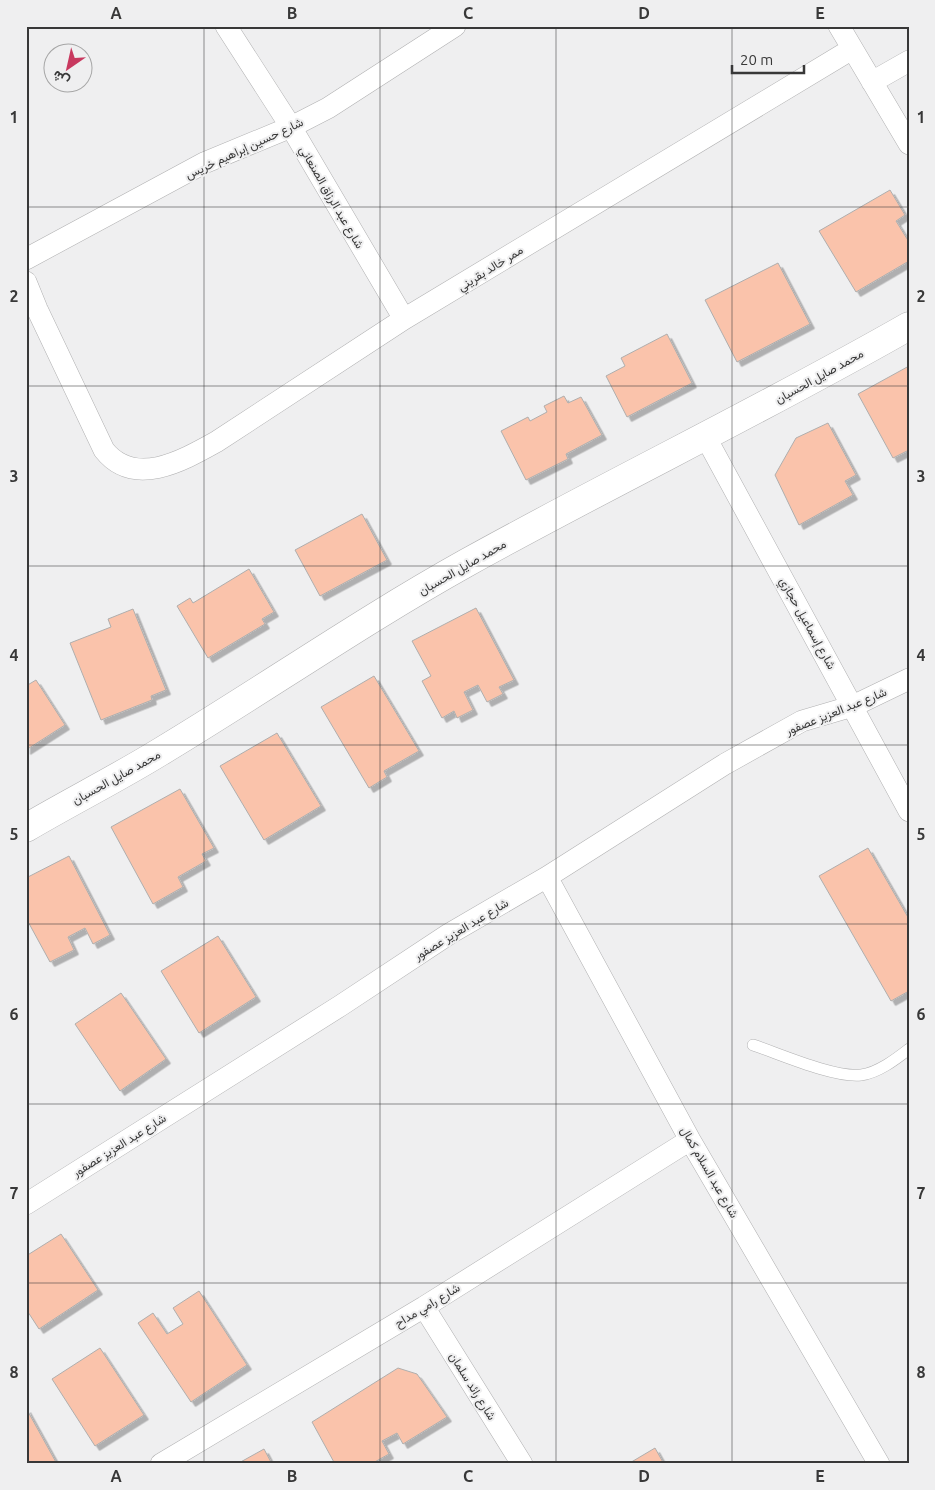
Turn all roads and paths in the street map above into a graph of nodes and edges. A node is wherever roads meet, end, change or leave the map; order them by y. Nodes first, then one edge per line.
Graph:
1 (226, 26) edge
2 (455, 26) edge
3 (839, 26) edge
4 (852, 49) junction
5 (909, 62) edge
6 (872, 82) junction
7 (291, 127) junction
8 (909, 144) edge
9 (26, 259) edge
10 (26, 282) edge
11 (404, 319) junction
12 (909, 326) edge
13 (705, 436) junction
14 (909, 680) edge
15 (853, 706) junction
16 (909, 811) edge
17 (26, 828) edge
18 (547, 877) junction
19 (753, 1045) dead end
20 (909, 1049) edge
21 (690, 1140) junction
22 (26, 1204) edge
23 (424, 1308) junction
24 (161, 1464) edge
25 (522, 1464) edge
26 (879, 1464) edge

1 - 7 street, شارع عبد الرزاق الصنعاني
2 - 7 street, شارع حسين إبراهيم خريس
3 - 4 street
4 - 6 street
4 - 11 street, ممر خالد بقريني
5 - 6 street
6 - 8 street
7 - 9 street, شارع حسين إبراهيم خريس
7 - 11 street, شارع عبد الرزاق الصنعاني
10 - 11 street, ممر خالد بقريني
12 - 13 street, محمد صايل الحسبان
13 - 15 street, شارع إسماعيل حجازي
13 - 17 street, محمد صايل الحسبان
14 - 15 street, شارع عبد العزيز عصفور
15 - 16 street, شارع إسماعيل حجازي
15 - 18 street, شارع عبد العزيز عصفور
18 - 21 street, شارع عبد السلام كمال
18 - 22 street, شارع عبد العزيز عصفور
19 - 20 lane
21 - 23 street, شارع رامي مداح
21 - 26 street, شارع عبد السلام كمال
23 - 24 street, شارع رامي مداح
23 - 25 street, شارع رائد سلمان

